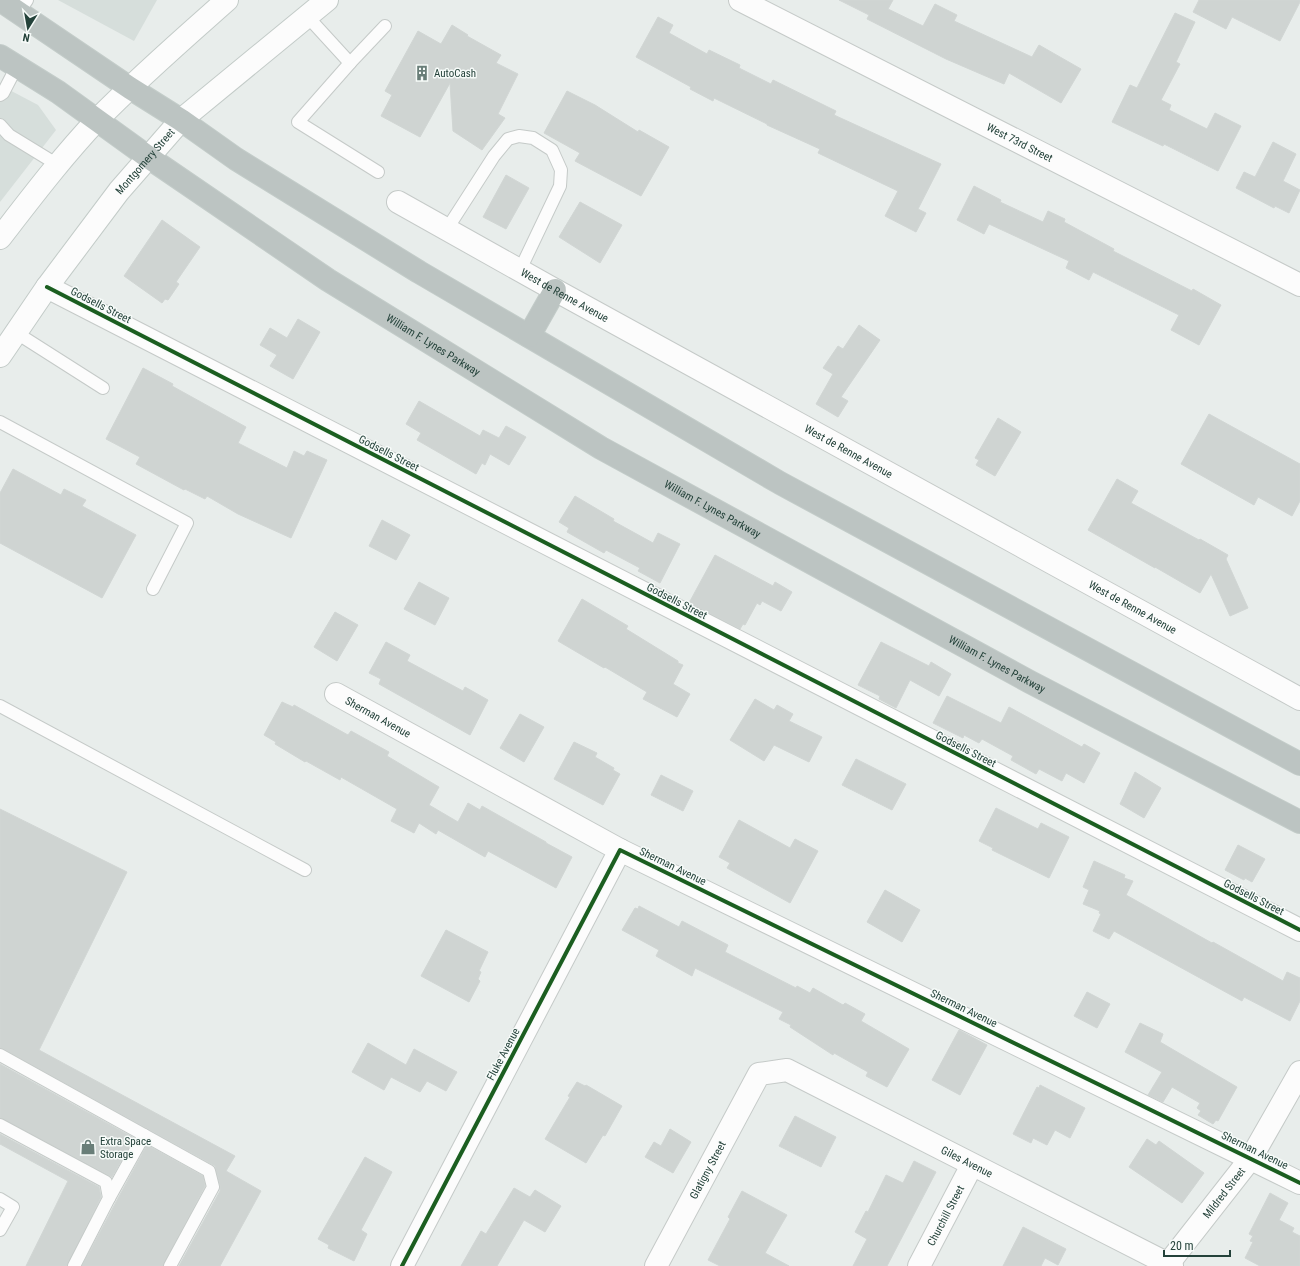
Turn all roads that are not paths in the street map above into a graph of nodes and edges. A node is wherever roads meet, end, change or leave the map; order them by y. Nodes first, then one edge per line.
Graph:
1 (0, 0) edge
2 (227, 0) edge
3 (327, 0) edge
4 (740, 0) edge
5 (23, 6) edge
6 (307, 16) junction
7 (385, 26) dead end
8 (8, 61) edge
9 (350, 63) junction
10 (130, 88) junction
11 (0, 95) edge
12 (97, 120) junction
13 (181, 120) junction
14 (0, 125) edge
15 (148, 157) junction
16 (58, 165) junction
17 (378, 172) dead end
18 (398, 202) dead end
19 (447, 229) junction
20 (0, 238) edge
21 (520, 270) junction
22 (1300, 285) edge
23 (46, 287) junction
24 (556, 290) junction
25 (15, 332) junction
26 (529, 336) junction
27 (0, 356) edge
28 (103, 388) dead end
29 (0, 422) edge
30 (153, 589) dead end
31 (336, 694) dead end
32 (1300, 699) edge
33 (0, 706) edge
34 (1300, 764) edge
35 (1300, 822) edge
36 (620, 850) junction
37 (305, 870) dead end
38 (1300, 930) edge
39 (0, 1055) edge
40 (1300, 1072) edge
41 (759, 1074) joint
42 (0, 1125) edge
43 (144, 1135) junction
44 (1251, 1158) junction
45 (972, 1165) junction
46 (1300, 1183) edge
47 (110, 1198) junction
48 (0, 1199) edge
49 (0, 1230) edge
50 (1167, 1265) edge
51 (74, 1266) edge
52 (170, 1266) edge
53 (402, 1266) edge
54 (656, 1266) edge
55 (919, 1266) edge

1 - 5 highway
2 - 10 street
3 - 6 street, Montgomery Street
4 - 22 street, West 73rd Street
5 - 10 highway
6 - 9 lane
6 - 13 street, Montgomery Street
7 - 9 lane
8 - 11 lane
8 - 12 highway
9 - 17 lane
10 - 12 street
10 - 13 highway
12 - 15 highway
12 - 16 street
13 - 15 street, Montgomery Street
13 - 26 highway
14 - 16 lane
15 - 23 street, Montgomery Street
15 - 35 highway, William F. Lynes Parkway
16 - 20 street
18 - 19 street, West de Renne Avenue
19 - 21 street, West de Renne Avenue
19 - 21 lane
21 - 24 street, West de Renne Avenue
23 - 25 street, Montgomery Street
23 - 38 street, Godsells Street
24 - 26 highway
24 - 32 street, West de Renne Avenue
25 - 27 street, Montgomery Street
25 - 28 lane
26 - 34 highway
29 - 30 lane
31 - 36 street, Sherman Avenue
33 - 37 lane
36 - 44 street, Sherman Avenue
36 - 53 street, Fluke Avenue
39 - 43 lane
40 - 44 street, Mildred Street
41 - 45 street, Giles Avenue
41 - 54 street, Glatigny Street
42 - 47 lane
43 - 47 lane
43 - 52 lane
44 - 46 street, Sherman Avenue
44 - 50 street, Mildred Street
45 - 50 street, Giles Avenue
45 - 55 street, Churchill Street
47 - 51 lane
48 - 49 lane

